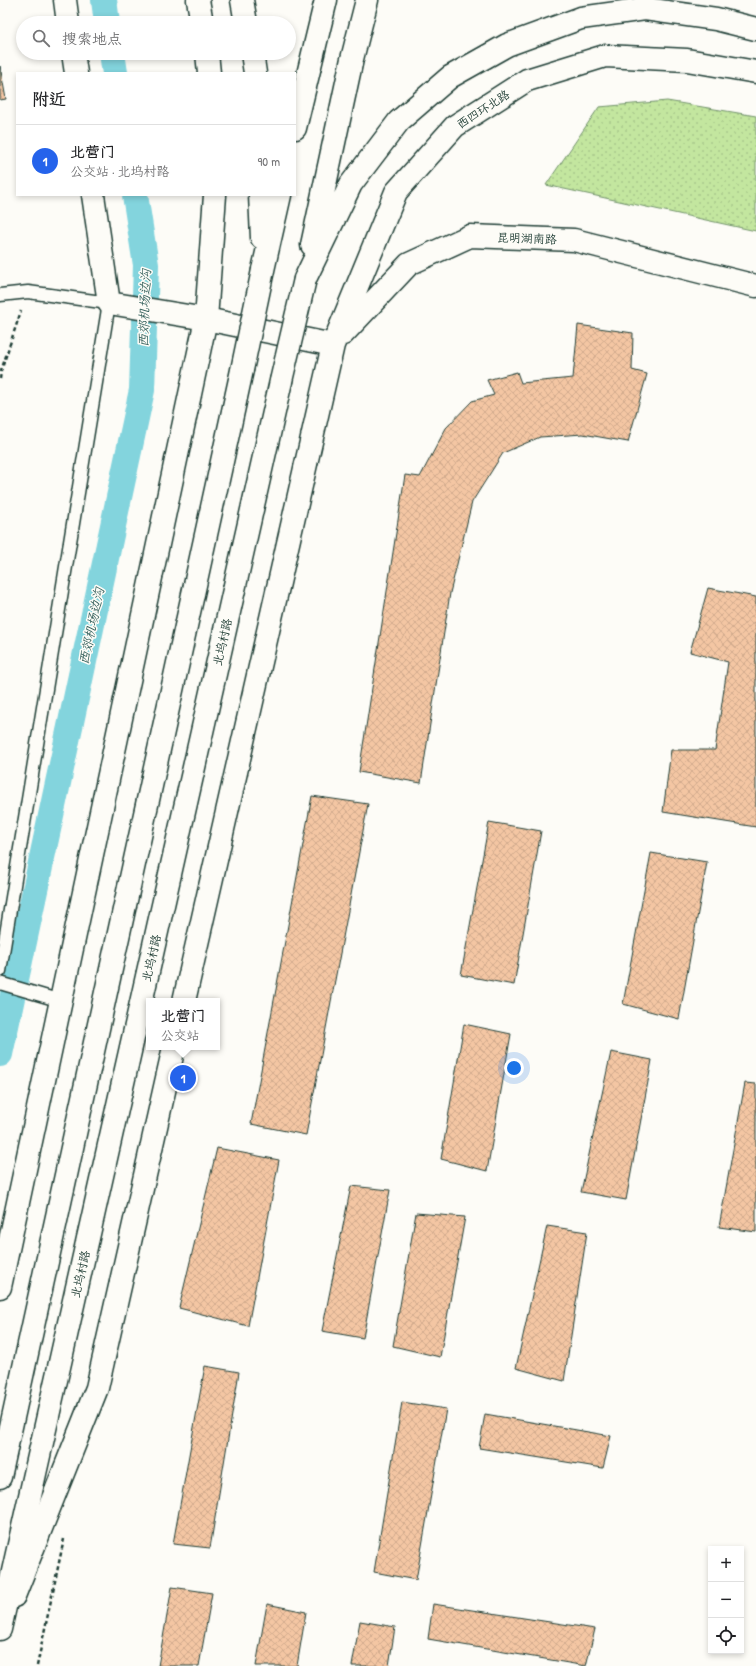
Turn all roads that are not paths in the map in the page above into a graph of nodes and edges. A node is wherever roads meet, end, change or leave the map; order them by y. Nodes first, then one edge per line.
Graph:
1 (65, 0) edge
2 (198, 0) edge
3 (242, 0) edge
4 (326, 0) edge
5 (367, 0) edge
6 (67, 16) edge
7 (201, 16) edge
8 (245, 16) edge
9 (756, 29) edge
10 (74, 60) edge
11 (208, 60) edge
12 (253, 60) edge
13 (76, 72) edge
14 (209, 72) edge
15 (255, 72) edge
16 (756, 72) edge
17 (296, 124) edge
18 (94, 196) edge
19 (215, 196) edge
20 (260, 196) edge
21 (280, 196) edge
22 (263, 270) junction
23 (305, 279) junction
24 (756, 286) edge
25 (0, 295) edge
26 (109, 303) junction
27 (206, 319) junction
28 (333, 345) junction
29 (0, 971) edge
30 (1, 983) edge
31 (185, 998) edge
32 (61, 1001) junction
33 (173, 1050) edge
34 (0, 1287) edge
35 (0, 1477) edge
36 (0, 1630) edge

1 - 6 main road
2 - 7 main road
3 - 8 main road
4 - 17 main road
5 - 23 main road
9 - 23 main road
10 - 13 main road
11 - 14 main road
12 - 15 main road
16 - 28 main road, 西四环北路
18 - 26 main road
19 - 27 main road
20 - 22 main road
21 - 22 main road
22 - 35 main road, bridge
23 - 36 main road, 北坞村路, bridge
24 - 28 main road, 昆明湖南路
25 - 26 lane
26 - 27 main road
26 - 29 lane
27 - 28 main road
27 - 32 main road
28 - 31 main road
30 - 32 lane
32 - 34 main road
33 - 36 main road, 北坞村路

